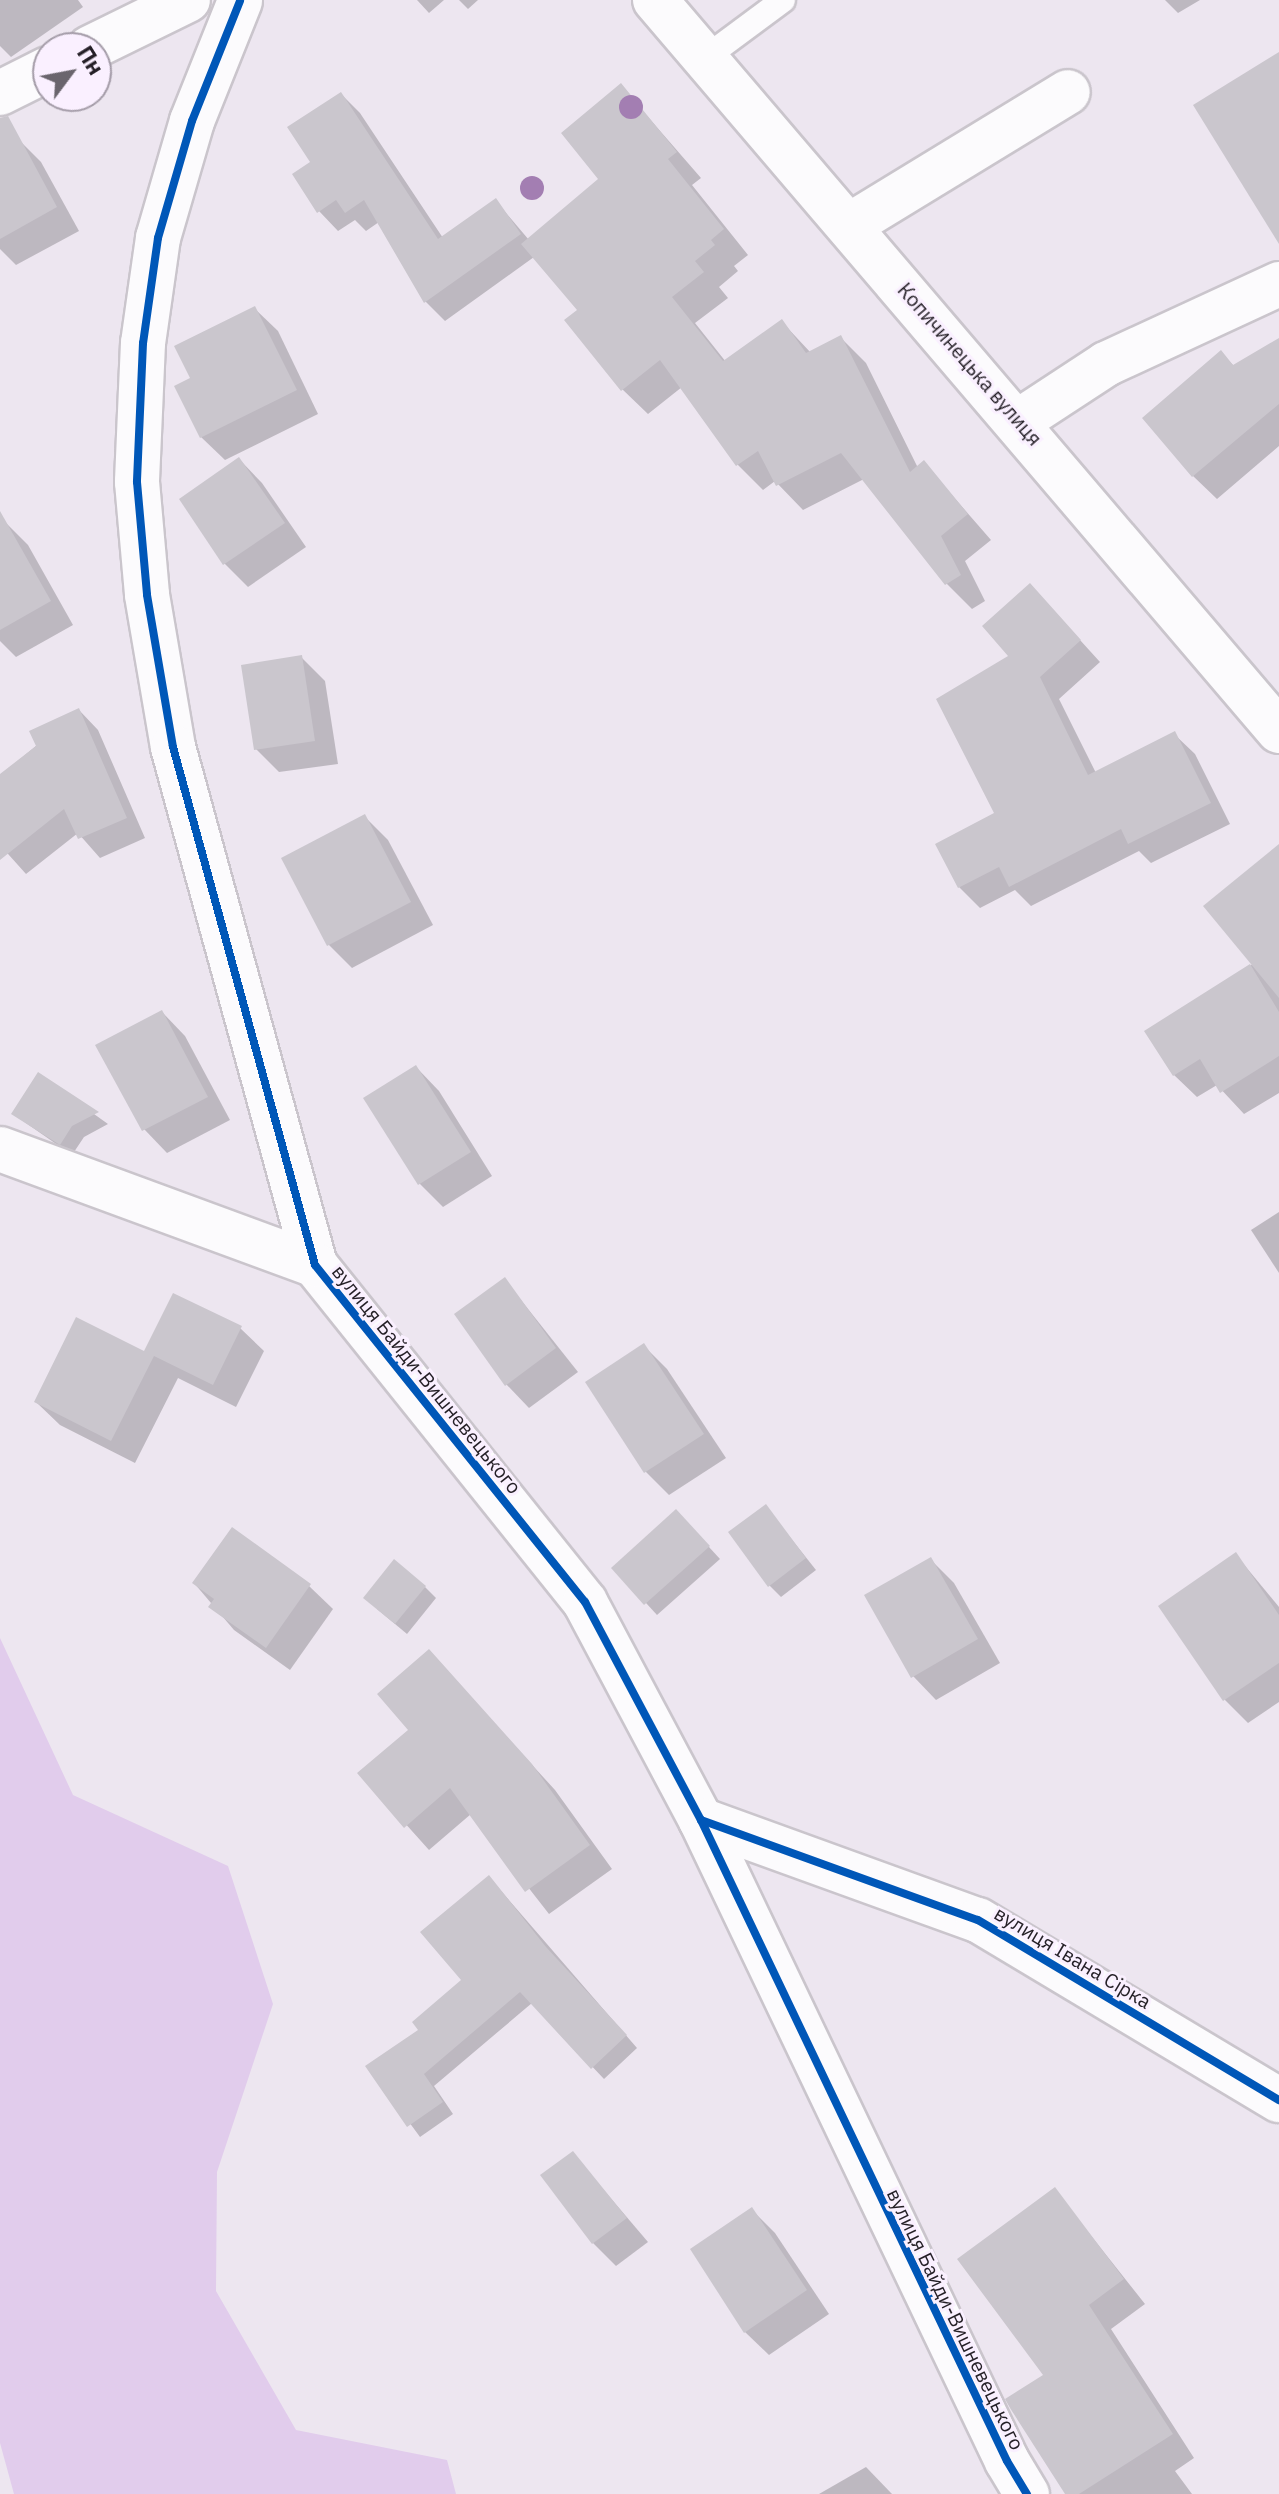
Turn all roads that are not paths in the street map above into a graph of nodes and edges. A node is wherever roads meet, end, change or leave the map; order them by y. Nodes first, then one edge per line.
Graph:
1 (188, 0) edge
2 (240, 0) edge
3 (655, 0) edge
4 (783, 0) edge
5 (112, 37) edge
6 (705, 58) junction
7 (32, 77) edge
8 (1068, 92) dead end
9 (0, 93) edge
10 (850, 225) junction
11 (1279, 284) edge
12 (1019, 421) junction
13 (1279, 731) edge
14 (0, 1149) edge
15 (315, 1265) junction
16 (701, 1820) junction
17 (1279, 2100) edge
18 (1027, 2494) edge

1 - 5 street
2 - 15 street, вулиця Байди-Вишневецького
3 - 6 street, Копичинецька вулиця
4 - 6 lane
6 - 10 street, Копичинецька вулиця
7 - 9 street
8 - 10 street
10 - 12 street, Копичинецька вулиця
11 - 12 street
12 - 13 street, Копичинецька вулиця
14 - 15 street
15 - 16 street, вулиця Байди-Вишневецького
16 - 17 street, вулиця Івана Сірка
16 - 18 street, вулиця Байди-Вишневецького

